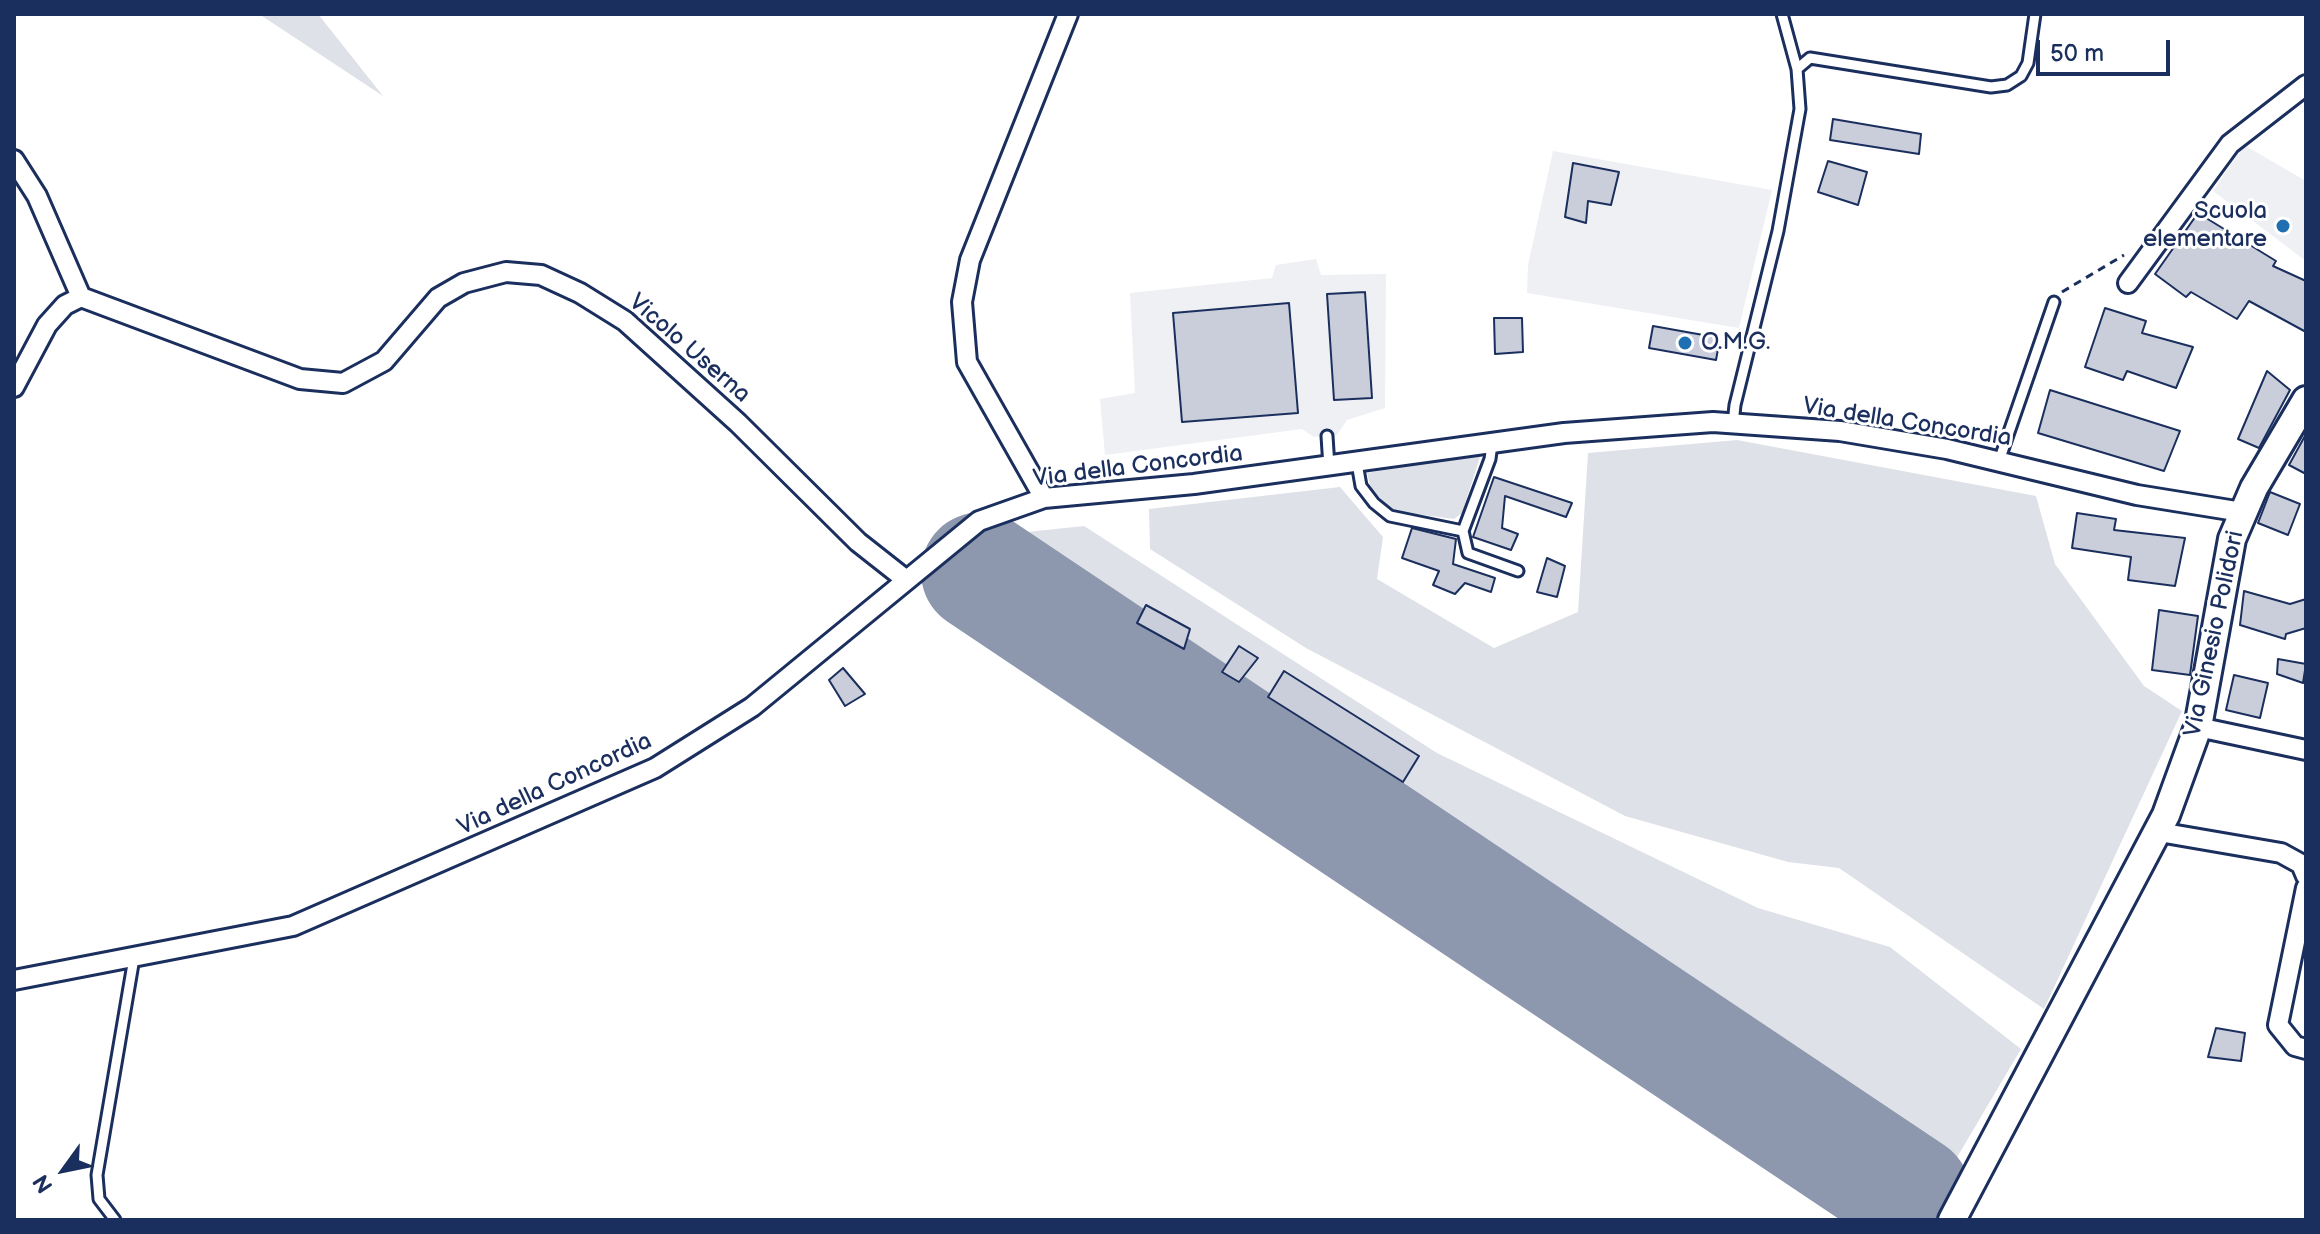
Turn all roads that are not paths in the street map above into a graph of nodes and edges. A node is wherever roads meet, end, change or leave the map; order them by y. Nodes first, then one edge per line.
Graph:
1 (1068, 14) edge
2 (1782, 14) edge
3 (2035, 14) edge
4 (1797, 69) junction
5 (2306, 85) edge
6 (14, 160) edge
7 (2128, 283) dead end
8 (81, 297) junction
9 (2054, 302) road end
10 (14, 387) edge
11 (2306, 400) edge
12 (1733, 424) junction
13 (1327, 436) dead end
14 (1492, 444) junction
15 (1999, 461) junction
16 (1357, 463) junction
17 (1329, 467) junction
18 (1044, 498) junction
19 (2242, 512) junction
20 (1463, 531) junction
21 (1518, 571) dead end
22 (905, 579) junction
23 (2198, 727) junction
24 (2306, 750) edge
25 (2159, 832) junction
26 (2304, 868) edge
27 (2306, 888) edge
28 (134, 958) junction
29 (14, 980) edge
30 (2306, 1049) edge
31 (115, 1220) edge
32 (1952, 1220) edge

1 - 18 street
2 - 4 lane
3 - 4 lane
4 - 12 lane
5 - 7 street
6 - 8 street
8 - 10 street
8 - 22 street, Vicolo Userna
9 - 15 lane
11 - 19 street, Via Ginesio Polidori
12 - 14 street, Via della Concordia
12 - 15 street, Via della Concordia
13 - 17 lane
14 - 16 street, Via della Concordia
14 - 20 lane
15 - 19 street, Via della Concordia
16 - 17 street, Via della Concordia
16 - 20 lane
17 - 18 street, Via della Concordia
18 - 22 street, Via della Concordia
19 - 23 street, Via Ginesio Polidori
20 - 21 lane
22 - 28 street, Via della Concordia
23 - 24 street
23 - 25 street, Via Ginesio Polidori
25 - 26 street
25 - 32 street, Via Ginesio Polidori
27 - 30 street
28 - 29 street, Via della Concordia
28 - 31 lane

